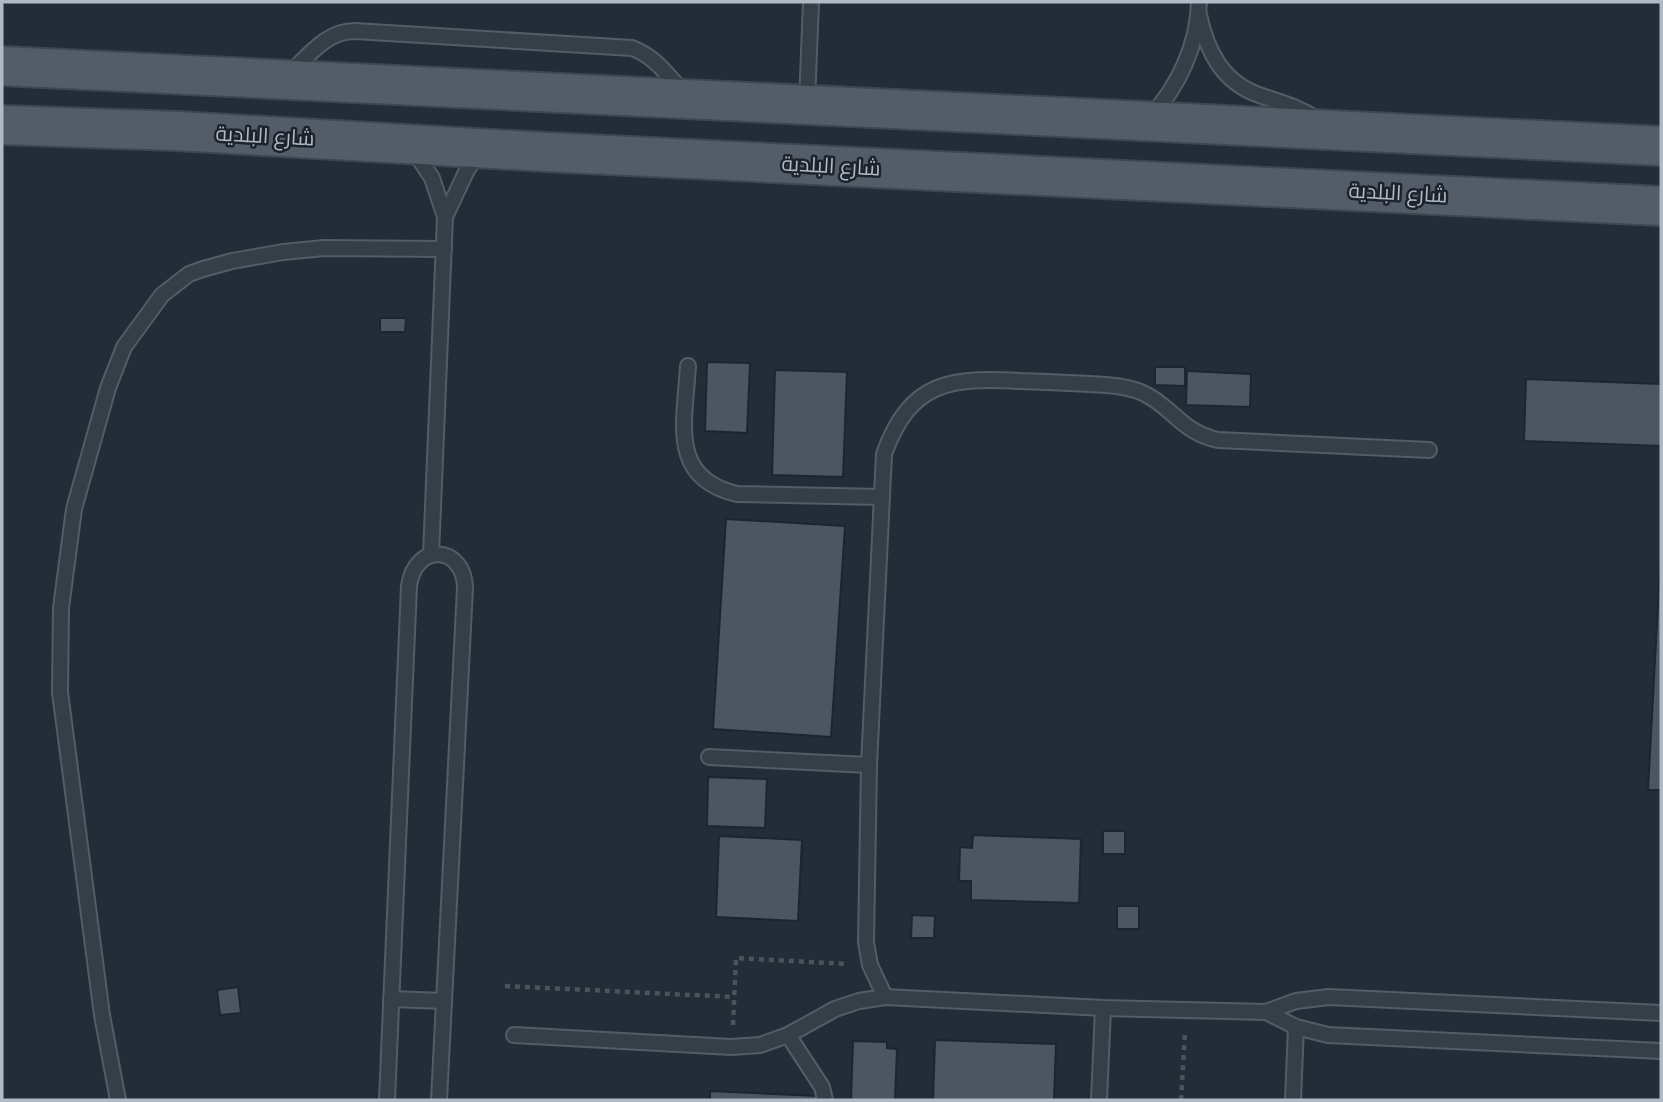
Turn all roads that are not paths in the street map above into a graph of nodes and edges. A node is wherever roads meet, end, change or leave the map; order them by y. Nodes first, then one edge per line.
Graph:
1 (811, 2) edge
2 (1199, 8) edge
3 (2, 66) edge
4 (285, 78) junction
5 (690, 100) junction
6 (807, 104) junction
7 (1146, 121) junction
8 (2, 125) edge
9 (1335, 131) junction
10 (409, 144) junction
11 (1661, 146) edge
12 (482, 149) junction
13 (1661, 206) edge
14 (445, 217) junction
15 (443, 249) junction
16 (688, 366) dead end
17 (1429, 450) dead end
18 (882, 497) junction
19 (432, 555) junction
20 (709, 757) dead end
21 (869, 765) junction
22 (885, 997) junction
23 (391, 999) junction
24 (444, 1001) junction
25 (1103, 1008) junction
26 (1266, 1012) junction
27 (1661, 1013) edge
28 (1296, 1027) junction
29 (514, 1035) dead end
30 (788, 1035) junction
31 (1661, 1051) edge
32 (118, 1100) edge
33 (387, 1100) edge
34 (439, 1100) edge
35 (825, 1100) edge
36 (1099, 1100) edge
37 (1293, 1100) edge

1 - 6 lane
2 - 7 lane
2 - 9 lane
3 - 4 main road
4 - 5 main road
4 - 5 lane
5 - 6 main road
6 - 7 main road
7 - 9 main road
8 - 10 main road, شارع البلدية
9 - 11 main road
10 - 12 main road, شارع البلدية
10 - 14 lane
12 - 13 main road, شارع البلدية
12 - 14 lane
14 - 15 lane
15 - 19 lane
15 - 32 lane
16 - 18 lane
17 - 18 lane
18 - 21 lane
19 - 23 lane
19 - 24 lane
20 - 21 lane
21 - 22 lane
22 - 25 lane
22 - 30 lane
23 - 24 lane
23 - 33 lane
24 - 34 lane
25 - 26 lane
25 - 36 lane
26 - 27 lane
26 - 28 lane
28 - 31 lane
28 - 37 lane
29 - 30 lane
30 - 35 lane

